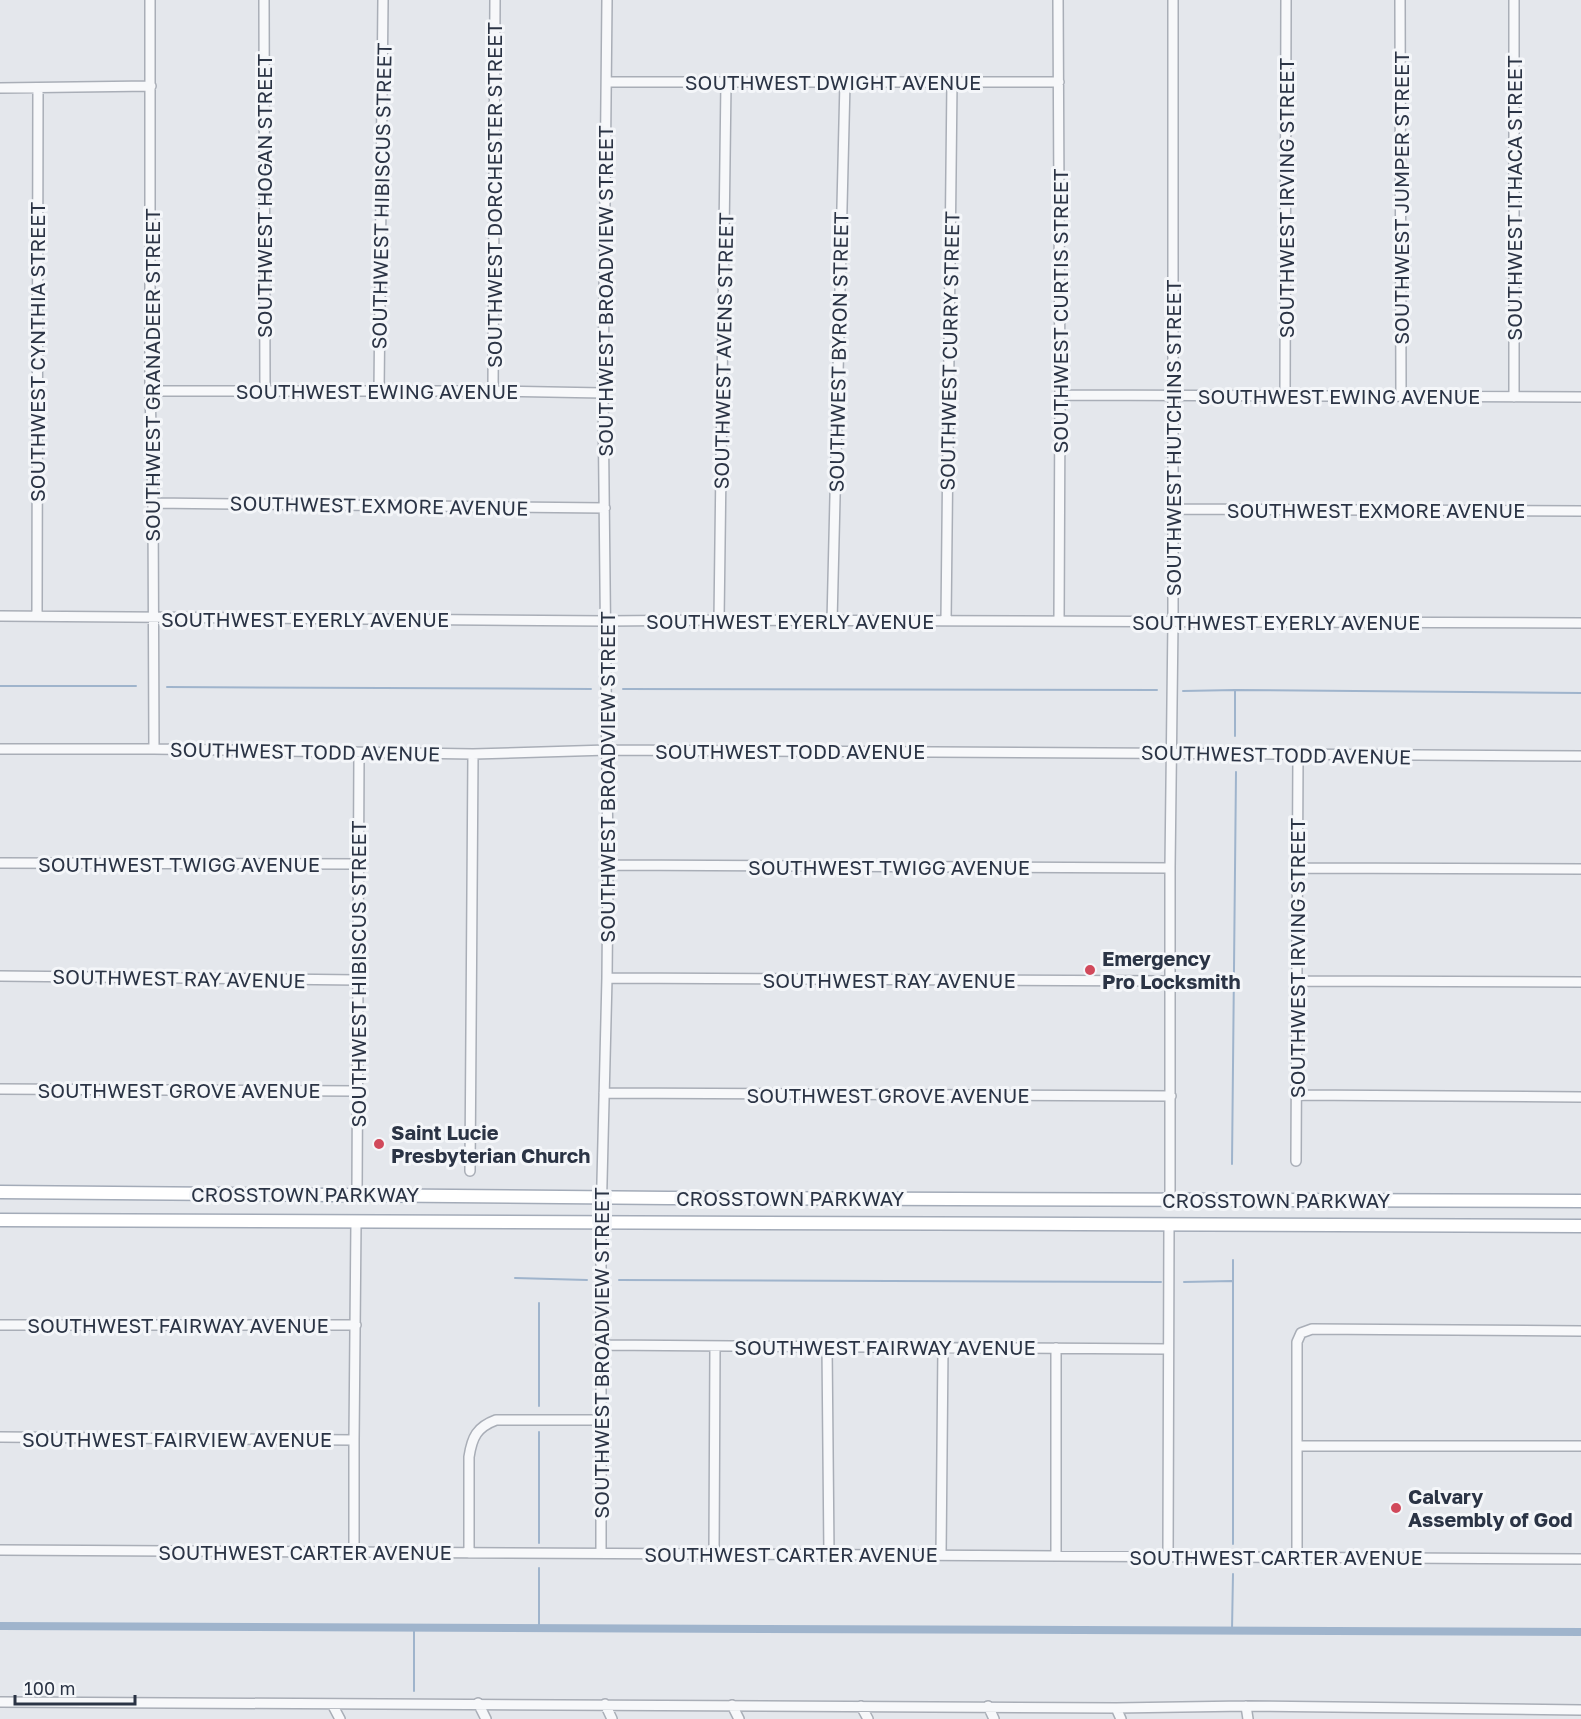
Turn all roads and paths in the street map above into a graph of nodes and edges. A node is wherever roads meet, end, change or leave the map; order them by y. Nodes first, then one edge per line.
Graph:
1 (150, 0) edge
2 (264, 0) edge
3 (383, 0) edge
4 (495, 0) edge
5 (607, 0) edge
6 (1058, 0) edge
7 (1173, 0) edge
8 (1286, 0) edge
9 (1400, 0) edge
10 (1514, 0) edge
11 (607, 82) junction
12 (726, 82) junction
13 (845, 82) junction
14 (952, 82) junction
15 (1059, 82) junction
16 (151, 86) junction
17 (0, 88) edge
18 (38, 88) junction
19 (150, 391) junction
20 (493, 391) junction
21 (266, 392) junction
22 (379, 392) junction
23 (603, 393) junction
24 (1060, 395) junction
25 (1173, 395) junction
26 (1285, 395) junction
27 (1401, 396) junction
28 (1514, 397) junction
29 (1581, 397) edge
30 (153, 503) junction
31 (605, 508) junction
32 (1172, 509) junction
33 (1581, 511) edge
34 (0, 616) edge
35 (37, 616) junction
36 (152, 618) junction
37 (719, 620) junction
38 (606, 621) junction
39 (946, 621) junction
40 (1059, 621) junction
41 (1173, 621) junction
42 (832, 622) junction
43 (1581, 623) edge
44 (0, 749) edge
45 (154, 749) junction
46 (608, 750) junction
47 (359, 753) junction
48 (1171, 753) junction
49 (474, 754) junction
50 (1298, 755) junction
51 (1581, 756) edge
52 (0, 863) edge
53 (359, 864) junction
54 (608, 865) junction
55 (1170, 868) junction
56 (1297, 868) junction
57 (1581, 869) edge
58 (0, 976) edge
59 (607, 978) junction
60 (357, 980) junction
61 (1171, 981) junction
62 (1297, 981) junction
63 (1581, 982) edge
64 (0, 1089) edge
65 (358, 1091) junction
66 (604, 1093) junction
67 (1296, 1095) junction
68 (1171, 1096) junction
69 (1581, 1097) edge
70 (1296, 1161) dead end
71 (470, 1171) dead end
72 (0, 1192) edge
73 (357, 1194) junction
74 (602, 1197) junction
75 (1170, 1199) junction
76 (1581, 1201) edge
77 (0, 1220) edge
78 (357, 1222) junction
79 (602, 1222) junction
80 (1168, 1224) junction
81 (1581, 1226) edge
82 (0, 1324) edge
83 (356, 1325) junction
84 (1581, 1332) edge
85 (602, 1345) junction
86 (715, 1346) junction
87 (827, 1346) junction
88 (944, 1347) junction
89 (1056, 1348) junction
90 (1168, 1348) junction
91 (601, 1420) junction
92 (0, 1437) edge
93 (354, 1440) junction
94 (1297, 1446) junction
95 (1581, 1446) edge
96 (0, 1550) edge
97 (354, 1552) junction
98 (469, 1553) junction
99 (601, 1553) junction
100 (714, 1554) junction
101 (828, 1555) junction
102 (941, 1555) junction
103 (1056, 1555) junction
104 (1168, 1556) junction
105 (1297, 1558) junction
106 (1581, 1559) edge
107 (0, 1702) edge
108 (478, 1703) junction
109 (332, 1704) junction
110 (605, 1704) junction
111 (732, 1705) junction
112 (861, 1706) junction
113 (988, 1706) junction
114 (1246, 1706) junction
115 (1116, 1708) junction
116 (1373, 1708) junction
117 (1581, 1710) edge
118 (1503, 1714) edge
119 (340, 1719) edge
120 (486, 1719) edge
121 (612, 1719) edge
122 (739, 1719) edge
123 (868, 1719) edge
124 (994, 1719) edge
125 (1121, 1719) edge
126 (1248, 1719) edge
127 (1377, 1719) edge

1 - 16 street, SOUTHWEST GRANADEER STREET
2 - 21 street, SOUTHWEST HOGAN STREET
3 - 22 street, SOUTHWEST HIBISCUS STREET
4 - 20 street, SOUTHWEST DORCHESTER STREET
5 - 11 street, SOUTHWEST BROADVIEW STREET
6 - 15 street, SOUTHWEST CURTIS STREET
7 - 25 street, SOUTHWEST HUTCHINS STREET
8 - 26 street, SOUTHWEST IRVING STREET
9 - 27 street, SOUTHWEST JUMPER STREET
10 - 28 street, SOUTHWEST ITHACA STREET
11 - 12 street, SOUTHWEST DWIGHT AVENUE
11 - 23 street, SOUTHWEST BROADVIEW STREET
12 - 13 street, SOUTHWEST DWIGHT AVENUE
12 - 37 street, SOUTHWEST AVENS STREET
13 - 14 street, SOUTHWEST DWIGHT AVENUE
13 - 42 street, SOUTHWEST BYRON STREET
14 - 15 street, SOUTHWEST DWIGHT AVENUE
14 - 39 street, SOUTHWEST CURRY STREET
15 - 24 street, SOUTHWEST CURTIS STREET
16 - 18 street
16 - 19 street, SOUTHWEST GRANADEER STREET
17 - 18 street
18 - 35 street, SOUTHWEST CYNTHIA STREET
19 - 21 street, SOUTHWEST EWING AVENUE
19 - 30 street, SOUTHWEST GRANADEER STREET
20 - 22 street, SOUTHWEST EWING AVENUE
20 - 23 street, SOUTHWEST EWING AVENUE
21 - 22 street, SOUTHWEST EWING AVENUE
23 - 31 street, SOUTHWEST BROADVIEW STREET
24 - 25 street, SOUTHWEST EWING AVENUE
24 - 40 street, SOUTHWEST CURTIS STREET
25 - 26 street, SOUTHWEST EWING AVENUE
25 - 32 street, SOUTHWEST HUTCHINS STREET
26 - 27 street, SOUTHWEST EWING AVENUE
27 - 28 street, SOUTHWEST EWING AVENUE
28 - 29 street, SOUTHWEST EWING AVENUE
30 - 31 street, SOUTHWEST EXMORE AVENUE
30 - 36 street, SOUTHWEST GRANADEER STREET
31 - 38 street, SOUTHWEST BROADVIEW STREET
32 - 33 street, SOUTHWEST EXMORE AVENUE
32 - 41 street, SOUTHWEST HUTCHINS STREET
34 - 35 street, SOUTHWEST EYERLY AVENUE
35 - 36 street, SOUTHWEST EYERLY AVENUE
36 - 38 street, SOUTHWEST EYERLY AVENUE
36 - 45 street, SOUTHWEST GRANADEER STREET
37 - 38 street, SOUTHWEST EYERLY AVENUE
37 - 42 street, SOUTHWEST EYERLY AVENUE
38 - 46 street, SOUTHWEST BROADVIEW STREET
39 - 40 street, SOUTHWEST EYERLY AVENUE
39 - 42 street, SOUTHWEST EYERLY AVENUE
40 - 41 street, SOUTHWEST EYERLY AVENUE
41 - 43 street, SOUTHWEST EYERLY AVENUE
41 - 48 street, SOUTHWEST HUTCHINS STREET
44 - 45 street, SOUTHWEST TODD AVENUE
45 - 47 street, SOUTHWEST TODD AVENUE
46 - 48 street, SOUTHWEST TODD AVENUE
46 - 49 street, SOUTHWEST TODD AVENUE
46 - 54 street, SOUTHWEST BROADVIEW STREET
47 - 49 street, SOUTHWEST TODD AVENUE
47 - 53 street, SOUTHWEST HIBISCUS STREET
48 - 50 street, SOUTHWEST TODD AVENUE
48 - 55 street, SOUTHWEST HUTCHINS STREET
49 - 71 street
50 - 51 street, SOUTHWEST TODD AVENUE
50 - 56 street, SOUTHWEST IRVING STREET
52 - 53 street, SOUTHWEST TWIGG AVENUE
53 - 60 street, SOUTHWEST HIBISCUS STREET
54 - 55 street, SOUTHWEST TWIGG AVENUE
54 - 59 street, SOUTHWEST BROADVIEW STREET
55 - 61 street, SOUTHWEST HUTCHINS STREET
56 - 57 street
56 - 62 street, SOUTHWEST IRVING STREET
58 - 60 street, SOUTHWEST RAY AVENUE
59 - 61 street, SOUTHWEST RAY AVENUE
59 - 66 street, SOUTHWEST BROADVIEW STREET
60 - 65 street, SOUTHWEST HIBISCUS STREET
61 - 68 street, SOUTHWEST HUTCHINS STREET
62 - 63 street
62 - 67 street, SOUTHWEST IRVING STREET
64 - 65 street, SOUTHWEST GROVE AVENUE
65 - 73 street, SOUTHWEST HIBISCUS STREET
66 - 68 street, SOUTHWEST GROVE AVENUE
66 - 74 street, SOUTHWEST BROADVIEW STREET
67 - 69 street
67 - 70 street, SOUTHWEST IRVING STREET
68 - 75 street, SOUTHWEST HUTCHINS STREET
72 - 73 main road, CROSSTOWN PARKWAY
73 - 74 main road, CROSSTOWN PARKWAY
74 - 75 main road, CROSSTOWN PARKWAY
74 - 79 street, SOUTHWEST BROADVIEW STREET
75 - 76 main road, CROSSTOWN PARKWAY
77 - 78 main road, CROSSTOWN PARKWAY
78 - 79 main road, CROSSTOWN PARKWAY
78 - 83 street
79 - 80 main road, CROSSTOWN PARKWAY
79 - 85 street, SOUTHWEST BROADVIEW STREET
80 - 81 main road, CROSSTOWN PARKWAY
80 - 90 street
82 - 83 street, SOUTHWEST FAIRWAY AVENUE
83 - 93 street
84 - 94 street
85 - 86 street, SOUTHWEST FAIRWAY AVENUE
85 - 91 street, SOUTHWEST BROADVIEW STREET
86 - 87 street, SOUTHWEST FAIRWAY AVENUE
86 - 100 street
87 - 88 street, SOUTHWEST FAIRWAY AVENUE
87 - 101 street
88 - 89 street, SOUTHWEST FAIRWAY AVENUE
88 - 102 street
89 - 90 street, SOUTHWEST FAIRWAY AVENUE
89 - 103 street
90 - 104 street
91 - 98 street
91 - 99 street, SOUTHWEST BROADVIEW STREET
92 - 93 street, SOUTHWEST FAIRVIEW AVENUE
93 - 97 street
94 - 95 street
94 - 105 street
96 - 97 street, SOUTHWEST CARTER AVENUE
97 - 98 street, SOUTHWEST CARTER AVENUE
98 - 99 street, SOUTHWEST CARTER AVENUE
99 - 100 street, SOUTHWEST CARTER AVENUE
100 - 101 street, SOUTHWEST CARTER AVENUE
101 - 102 street, SOUTHWEST CARTER AVENUE
102 - 103 street, SOUTHWEST CARTER AVENUE
103 - 104 street, SOUTHWEST CARTER AVENUE
104 - 105 street, SOUTHWEST CARTER AVENUE
105 - 106 street, SOUTHWEST CARTER AVENUE
107 - 109 street
108 - 109 street
108 - 110 street
108 - 120 street
109 - 119 street
110 - 111 street
110 - 121 street
111 - 112 street
111 - 122 street
112 - 113 street
112 - 123 street
113 - 115 street
113 - 124 street
114 - 115 street
114 - 116 street
114 - 126 street
115 - 125 street
116 - 118 street
116 - 127 street
117 - 118 street

